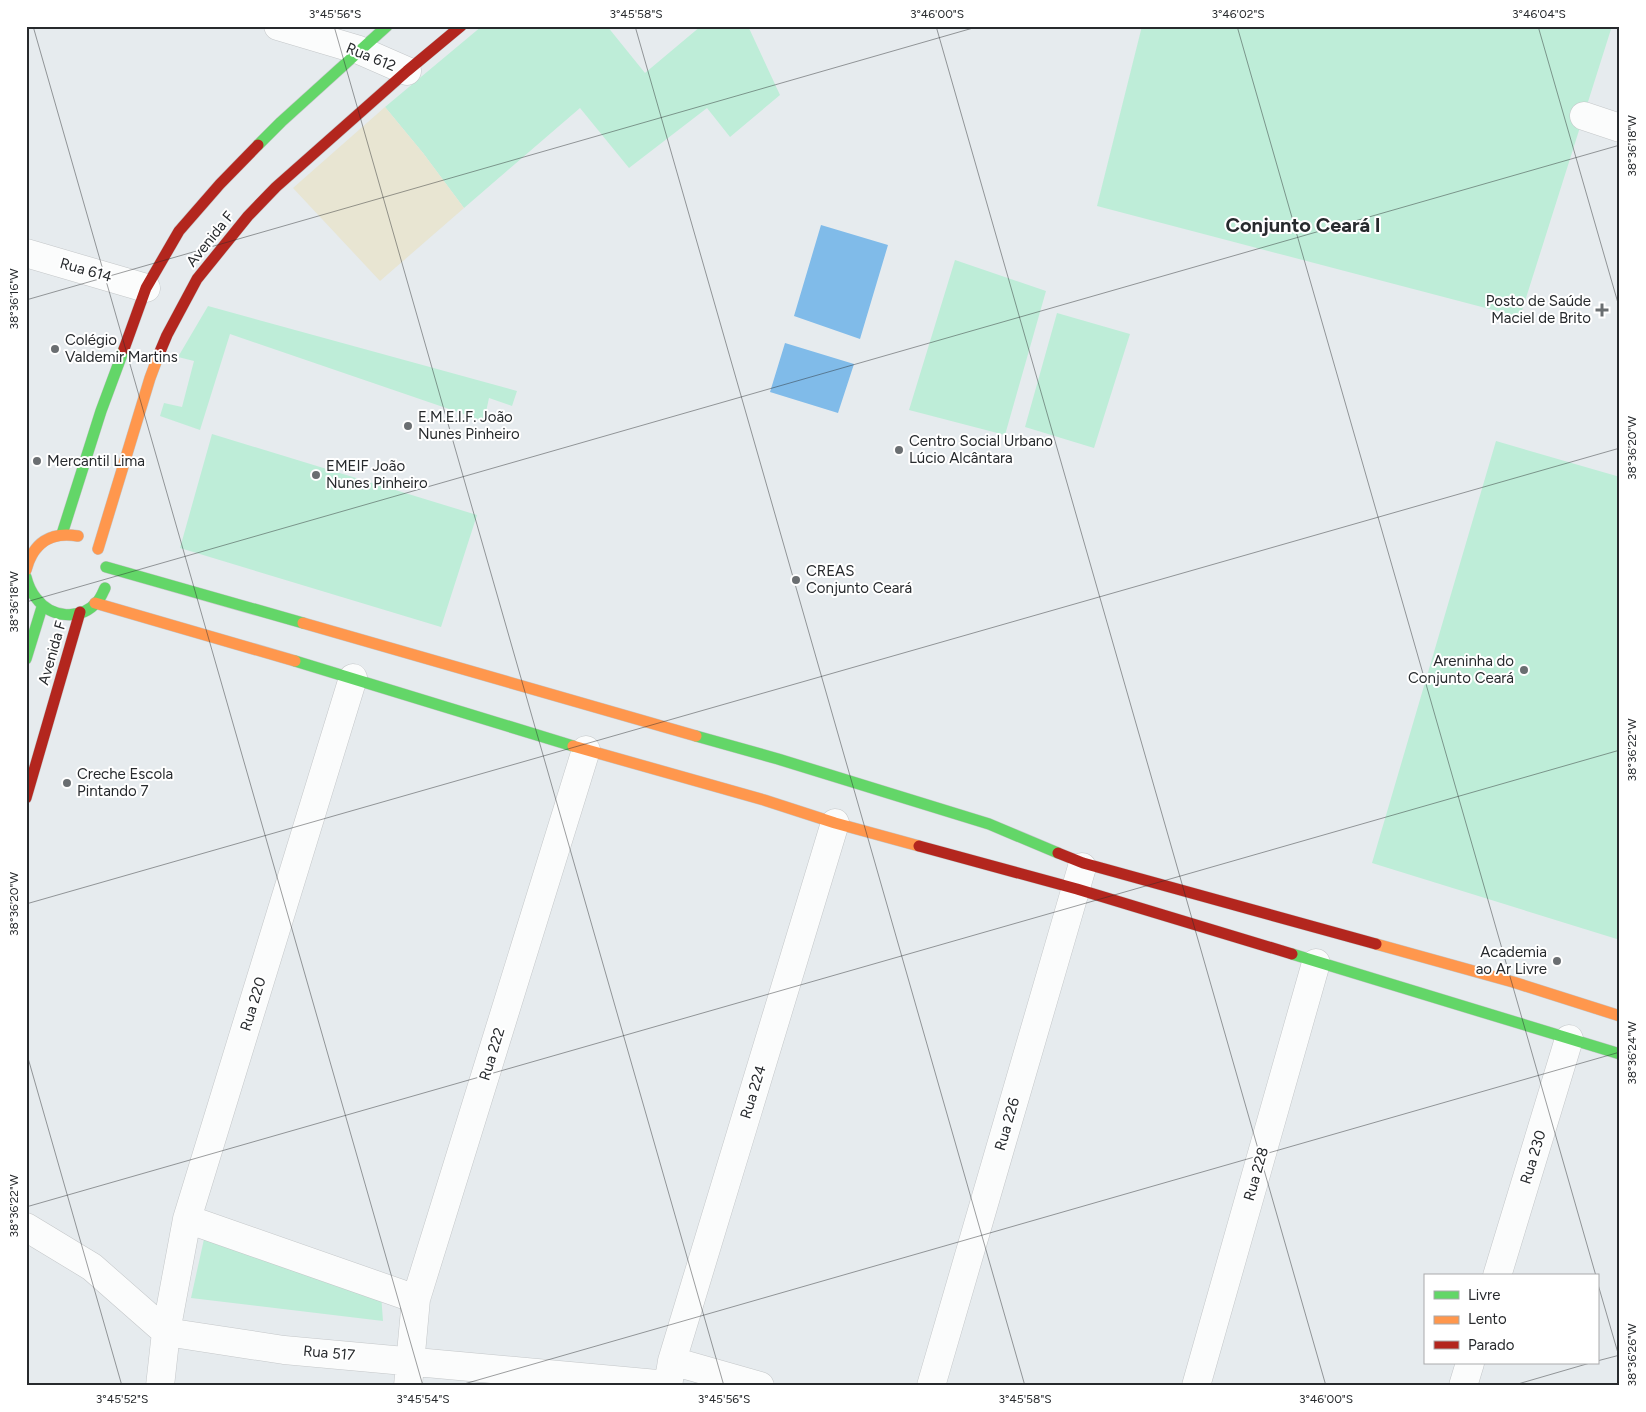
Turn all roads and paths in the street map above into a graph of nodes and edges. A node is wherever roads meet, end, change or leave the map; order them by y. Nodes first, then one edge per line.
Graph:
1 (278, 26) edge
2 (387, 26) edge
3 (461, 26) edge
4 (359, 50) junction
5 (407, 71) junction
6 (1584, 116) dead end
7 (1620, 128) edge
8 (26, 253) edge
9 (146, 288) junction
10 (57, 535) junction
11 (26, 542) edge
12 (38, 546) junction
13 (100, 552) junction
14 (106, 567) junction
15 (26, 570) edge
16 (27, 581) edge
17 (95, 603) junction
18 (42, 607) junction
19 (80, 612) junction
20 (26, 659) edge
21 (352, 678) junction
22 (586, 750) junction
23 (26, 798) edge
24 (835, 822) junction
25 (1083, 863) junction
26 (1077, 889) junction
27 (1316, 963) junction
28 (1620, 1016) edge
29 (1569, 1039) junction
30 (1620, 1054) edge
31 (187, 1219) junction
32 (26, 1227) edge
33 (1498, 1274) edge
34 (416, 1299) junction
35 (166, 1332) junction
36 (1470, 1364) edge
37 (410, 1373) edge
38 (669, 1377) edge
39 (160, 1386) edge
40 (760, 1386) edge
41 (931, 1386) edge
42 (1196, 1386) edge
43 (1463, 1386) edge

1 - 4 street, Rua 612
2 - 4 street, Avenida F
3 - 5 street, Avenida F
4 - 5 street, Rua 612
4 - 9 street, Avenida F
5 - 13 street, Avenida F
6 - 7 street
8 - 9 street, Rua 614
9 - 10 street, Avenida F
10 - 12 street
10 - 13 street
11 - 12 street
12 - 15 street
13 - 14 street
14 - 17 street
14 - 25 street
16 - 18 street
17 - 19 street, Avenida F
17 - 21 street
18 - 19 street
18 - 20 street, Avenida F
19 - 23 street, Avenida F
21 - 22 street
21 - 31 street, Rua 220
22 - 24 street
22 - 34 street, Rua 222
24 - 26 street
24 - 38 street, Rua 224
25 - 26 street, Rua 226
25 - 28 street
26 - 27 street
26 - 41 street, Rua 226
27 - 29 street
27 - 42 street, Rua 228
29 - 30 street
29 - 33 street, Rua 230
31 - 34 street
31 - 35 street, Rua 220
32 - 35 street
34 - 37 street, Rua 222
35 - 37 street, Rua 517
35 - 39 street, Rua 220
36 - 43 street
37 - 38 street, Rua 517
38 - 40 street, Rua 517

